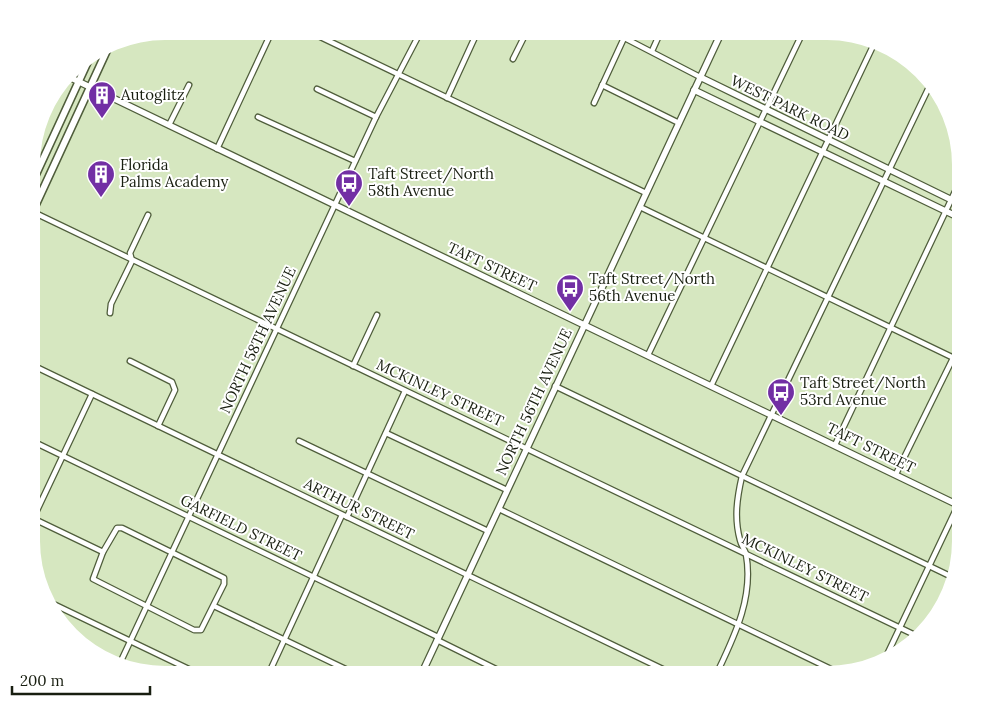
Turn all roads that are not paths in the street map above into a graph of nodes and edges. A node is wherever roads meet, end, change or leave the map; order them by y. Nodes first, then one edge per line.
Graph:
1 (268, 40) edge
2 (328, 40) edge
3 (415, 40) edge
4 (474, 40) edge
5 (522, 40) edge
6 (623, 40) edge
7 (628, 40) edge
8 (657, 40) edge
9 (718, 40) edge
10 (799, 40) edge
11 (872, 49) edge
12 (652, 51) junction
13 (104, 57) edge
14 (513, 59) dead end
15 (83, 71) edge
16 (398, 74) junction
17 (700, 77) junction
18 (75, 79) edge
19 (78, 81) junction
20 (189, 85) dead end
21 (602, 85) junction
22 (89, 86) junction
23 (317, 89) dead end
24 (694, 90) junction
25 (927, 91) edge
26 (447, 98) junction
27 (594, 103) dead end
28 (765, 110) junction
29 (258, 117) dead end
30 (376, 117) junction
31 (760, 121) junction
32 (679, 123) junction
33 (169, 125) junction
34 (827, 139) junction
35 (217, 149) junction
36 (821, 151) junction
37 (355, 161) junction
38 (40, 165) edge
39 (890, 170) junction
40 (884, 181) junction
41 (646, 193) junction
42 (40, 194) edge
43 (952, 200) joint
44 (335, 206) junction
45 (640, 207) junction
46 (946, 211) junction
47 (148, 214) dead end
48 (952, 214) edge
49 (40, 216) edge
50 (703, 237) junction
51 (132, 261) junction
52 (766, 268) junction
53 (827, 297) junction
54 (110, 313) dead end
55 (377, 315) dead end
56 (584, 325) junction
57 (891, 328) junction
58 (276, 329) junction
59 (648, 355) junction
60 (952, 357) edge
61 (130, 361) dead end
62 (952, 362) edge
63 (353, 366) junction
64 (40, 369) edge
65 (555, 386) junction
66 (711, 386) junction
67 (405, 391) junction
68 (92, 394) junction
69 (772, 414) junction
70 (158, 426) junction
71 (386, 432) junction
72 (299, 441) dead end
73 (40, 445) edge
74 (835, 445) junction
75 (527, 447) junction
76 (217, 454) junction
77 (63, 456) junction
78 (367, 474) junction
79 (896, 474) junction
80 (742, 476) junction
81 (507, 490) junction
82 (952, 500) edge
83 (40, 504) edge
84 (499, 509) junction
85 (188, 516) junction
86 (344, 516) junction
87 (952, 520) edge
88 (40, 522) edge
89 (488, 531) junction
90 (103, 552) junction
91 (172, 552) junction
92 (746, 553) junction
93 (929, 566) junction
94 (467, 575) junction
95 (947, 575) edge
96 (312, 577) junction
97 (146, 606) junction
98 (214, 606) junction
99 (60, 607) edge
100 (739, 626) junction
101 (900, 628) junction
102 (911, 633) edge
103 (438, 638) junction
104 (284, 639) junction
105 (130, 641) junction
106 (890, 648) edge
107 (122, 658) edge
108 (182, 666) edge
109 (272, 666) edge
110 (341, 666) edge
111 (425, 666) edge
112 (491, 666) edge
113 (656, 666) edge
114 (720, 666) edge
115 (824, 666) edge

1 - 35 street
2 - 16 street
3 - 16 street, NORTH 58TH AVENUE
4 - 26 street
5 - 14 street
6 - 21 street
7 - 12 street, WEST PARK ROAD
8 - 12 street
9 - 17 street, NORTH 56TH AVENUE
10 - 28 street
11 - 34 street
12 - 17 street, WEST PARK ROAD
13 - 22 main road
15 - 19 main road
16 - 26 street
16 - 30 street, NORTH 58TH AVENUE
17 - 24 street, NORTH 56TH AVENUE
17 - 28 street, WEST PARK ROAD
18 - 19 street, TAFT STREET
19 - 22 street, TAFT STREET
19 - 38 main road
20 - 33 street
21 - 27 street
21 - 32 street
22 - 33 street, TAFT STREET
22 - 42 main road
23 - 30 street
24 - 31 street, WEST PARK ROAD
24 - 32 street, NORTH 56TH AVENUE
25 - 39 street
26 - 41 street
28 - 31 street
28 - 34 street, WEST PARK ROAD
29 - 37 street
30 - 37 street, NORTH 58TH AVENUE
31 - 36 street, WEST PARK ROAD
31 - 50 street
32 - 41 street, NORTH 56TH AVENUE
33 - 35 street, TAFT STREET
34 - 36 street
34 - 39 street, WEST PARK ROAD
35 - 44 street, TAFT STREET
36 - 40 street, WEST PARK ROAD
36 - 52 street
37 - 44 street, NORTH 58TH AVENUE
39 - 40 street
39 - 43 street, WEST PARK ROAD
40 - 46 street, WEST PARK ROAD
40 - 53 street
41 - 45 street, NORTH 56TH AVENUE
43 - 46 street
44 - 56 street, TAFT STREET
44 - 58 street, NORTH 58TH AVENUE
45 - 50 street
45 - 56 street, NORTH 56TH AVENUE
46 - 48 street, WEST PARK ROAD
46 - 57 street
47 - 51 street
49 - 51 street, MCKINLEY STREET
50 - 52 street
50 - 59 street
51 - 54 street
51 - 58 street, MCKINLEY STREET
52 - 53 street
52 - 66 street
53 - 57 street
53 - 69 street
55 - 63 street
56 - 59 street, TAFT STREET
56 - 65 street, NORTH 56TH AVENUE
57 - 60 street
57 - 74 street
58 - 63 street, MCKINLEY STREET
58 - 76 street, NORTH 58TH AVENUE
59 - 66 street, TAFT STREET
61 - 70 street
62 - 79 street
63 - 67 street, MCKINLEY STREET
64 - 68 street, ARTHUR STREET
65 - 75 street, NORTH 56TH AVENUE
65 - 80 street
66 - 69 street, TAFT STREET
67 - 71 street
67 - 75 street, MCKINLEY STREET
68 - 70 street, ARTHUR STREET
68 - 77 street
69 - 74 street, TAFT STREET
69 - 80 street
70 - 76 street, ARTHUR STREET
71 - 78 street
71 - 81 street
72 - 78 street
73 - 77 street, GARFIELD STREET
74 - 79 street, TAFT STREET
75 - 81 street, NORTH 56TH AVENUE
75 - 92 street, MCKINLEY STREET
76 - 85 street, NORTH 58TH AVENUE
76 - 86 street, ARTHUR STREET
77 - 83 street
77 - 85 street, GARFIELD STREET
78 - 86 street
78 - 89 street
79 - 82 street, TAFT STREET
80 - 92 street
80 - 93 street
81 - 84 street, NORTH 56TH AVENUE
84 - 89 street, NORTH 56TH AVENUE
84 - 100 street
85 - 91 street, NORTH 58TH AVENUE
85 - 96 street, GARFIELD STREET
86 - 94 street, ARTHUR STREET
86 - 96 street
87 - 93 street
88 - 90 street
89 - 94 street, NORTH 56TH AVENUE
90 - 91 street
90 - 97 street
91 - 97 street, NORTH 58TH AVENUE
91 - 98 street
92 - 100 street
92 - 101 street, MCKINLEY STREET
93 - 95 street
93 - 101 street
94 - 103 street, NORTH 56TH AVENUE
94 - 113 street, ARTHUR STREET
96 - 103 street, GARFIELD STREET
96 - 104 street
97 - 98 street
97 - 105 street, NORTH 58TH AVENUE
98 - 104 street
99 - 105 street
100 - 114 street
100 - 115 street
101 - 102 street, MCKINLEY STREET
101 - 106 street
103 - 111 street, NORTH 56TH AVENUE
103 - 112 street, GARFIELD STREET
104 - 109 street
104 - 110 street
105 - 107 street, NORTH 58TH AVENUE
105 - 108 street

